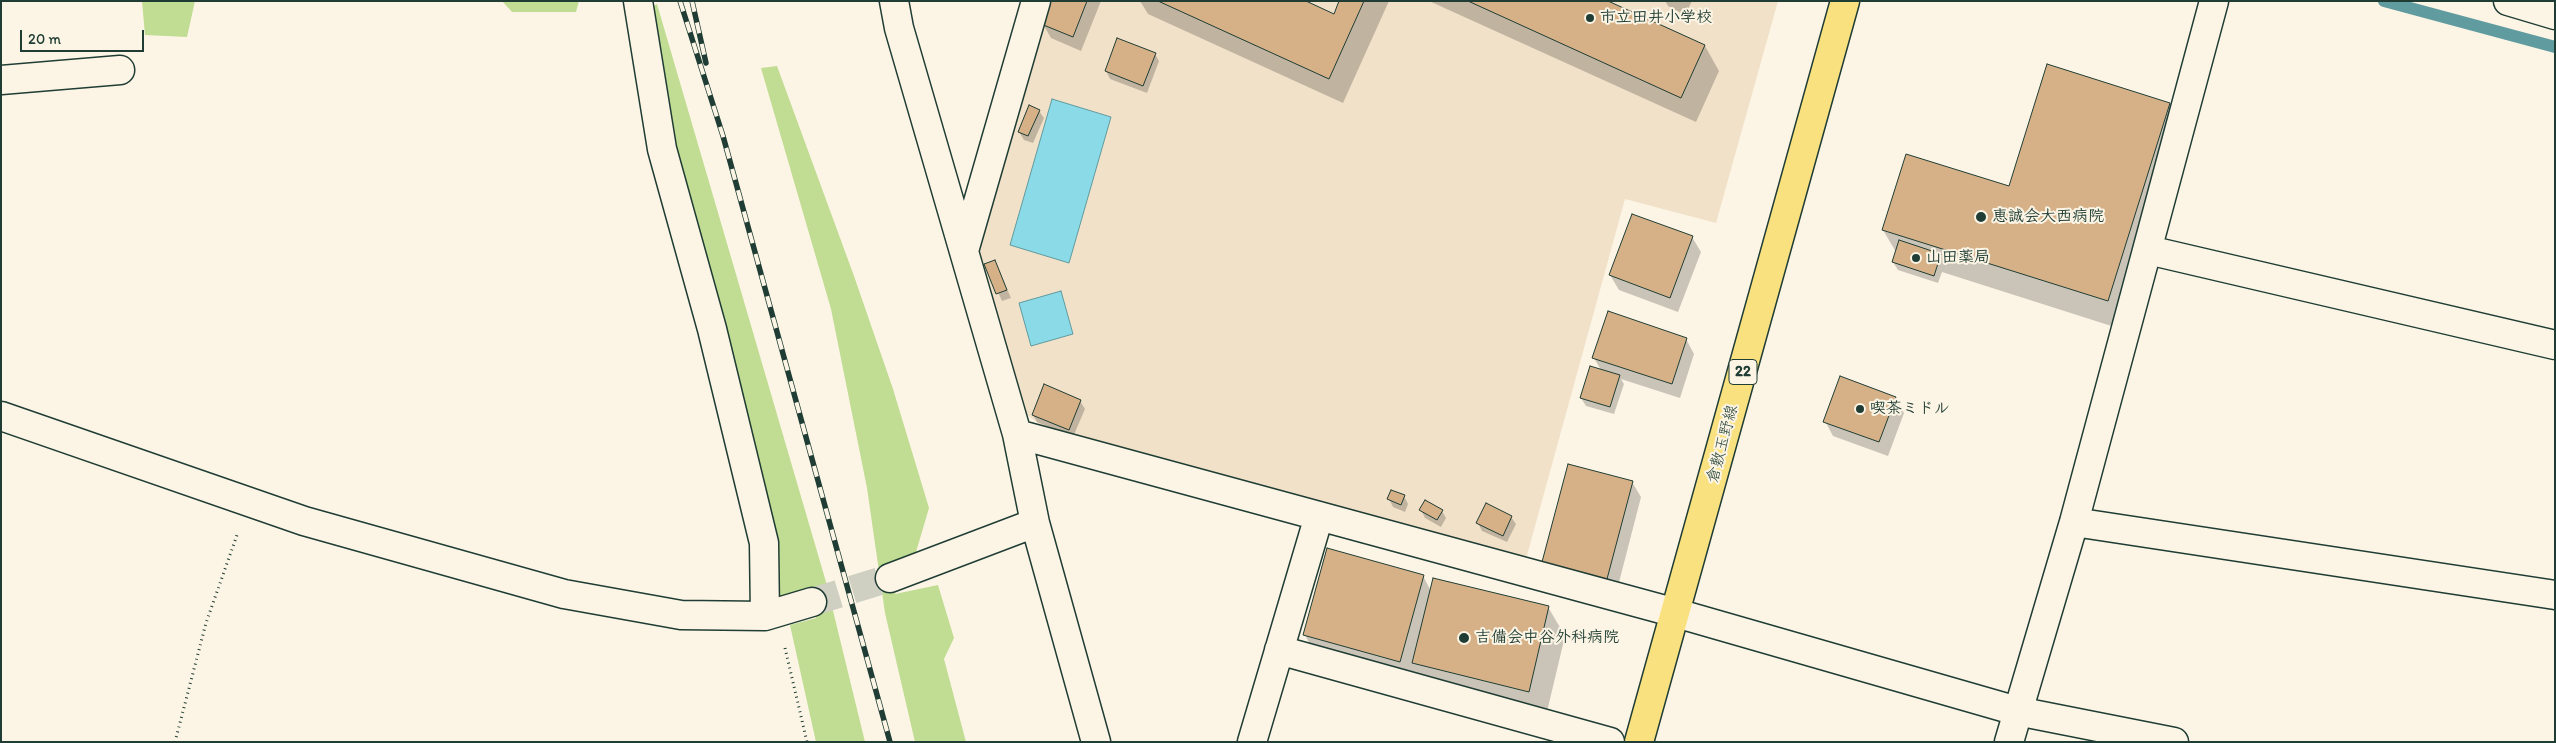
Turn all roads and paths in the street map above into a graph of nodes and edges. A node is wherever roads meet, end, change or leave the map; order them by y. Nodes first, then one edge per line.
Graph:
1 (638, 1) edge
2 (894, 1) edge
3 (1036, 1) edge
4 (1845, 1) edge
5 (2214, 1) edge
6 (2508, 1) edge
7 (2555, 15) edge
8 (120, 70) dead end
9 (1, 80) edge
10 (2148, 250) junction
11 (964, 251) junction
12 (2555, 345) edge
13 (1, 416) edge
14 (1017, 434) junction
15 (249, 502) junction
16 (1319, 516) junction
17 (2074, 522) junction
18 (1035, 523) junction
19 (890, 578) tunnel mouth
20 (2555, 595) edge
21 (812, 602) tunnel mouth
22 (1676, 613) junction
23 (772, 615) junction
24 (1279, 650) junction
25 (2017, 711) junction
26 (175, 742) edge
27 (806, 742) edge
28 (1096, 742) edge
29 (1252, 742) edge
30 (1610, 742) edge
31 (1639, 742) edge
32 (2009, 742) edge
33 (2174, 742) edge

1 - 23 street
2 - 11 street
3 - 11 street
4 - 22 main road, 倉敷玉野線 / 22
5 - 10 street
6 - 7 street
8 - 9 street
10 - 12 street
10 - 17 street
11 - 14 street
13 - 15 street
14 - 16 street
14 - 18 street
15 - 23 street
15 - 26 path
16 - 22 street
16 - 24 street
17 - 20 street
17 - 25 street
18 - 19 street
18 - 28 street
21 - 23 street
22 - 25 street
22 - 31 main road, 倉敷玉野線 / 22
23 - 27 path
24 - 29 street
24 - 30 street
25 - 32 street
25 - 33 street

